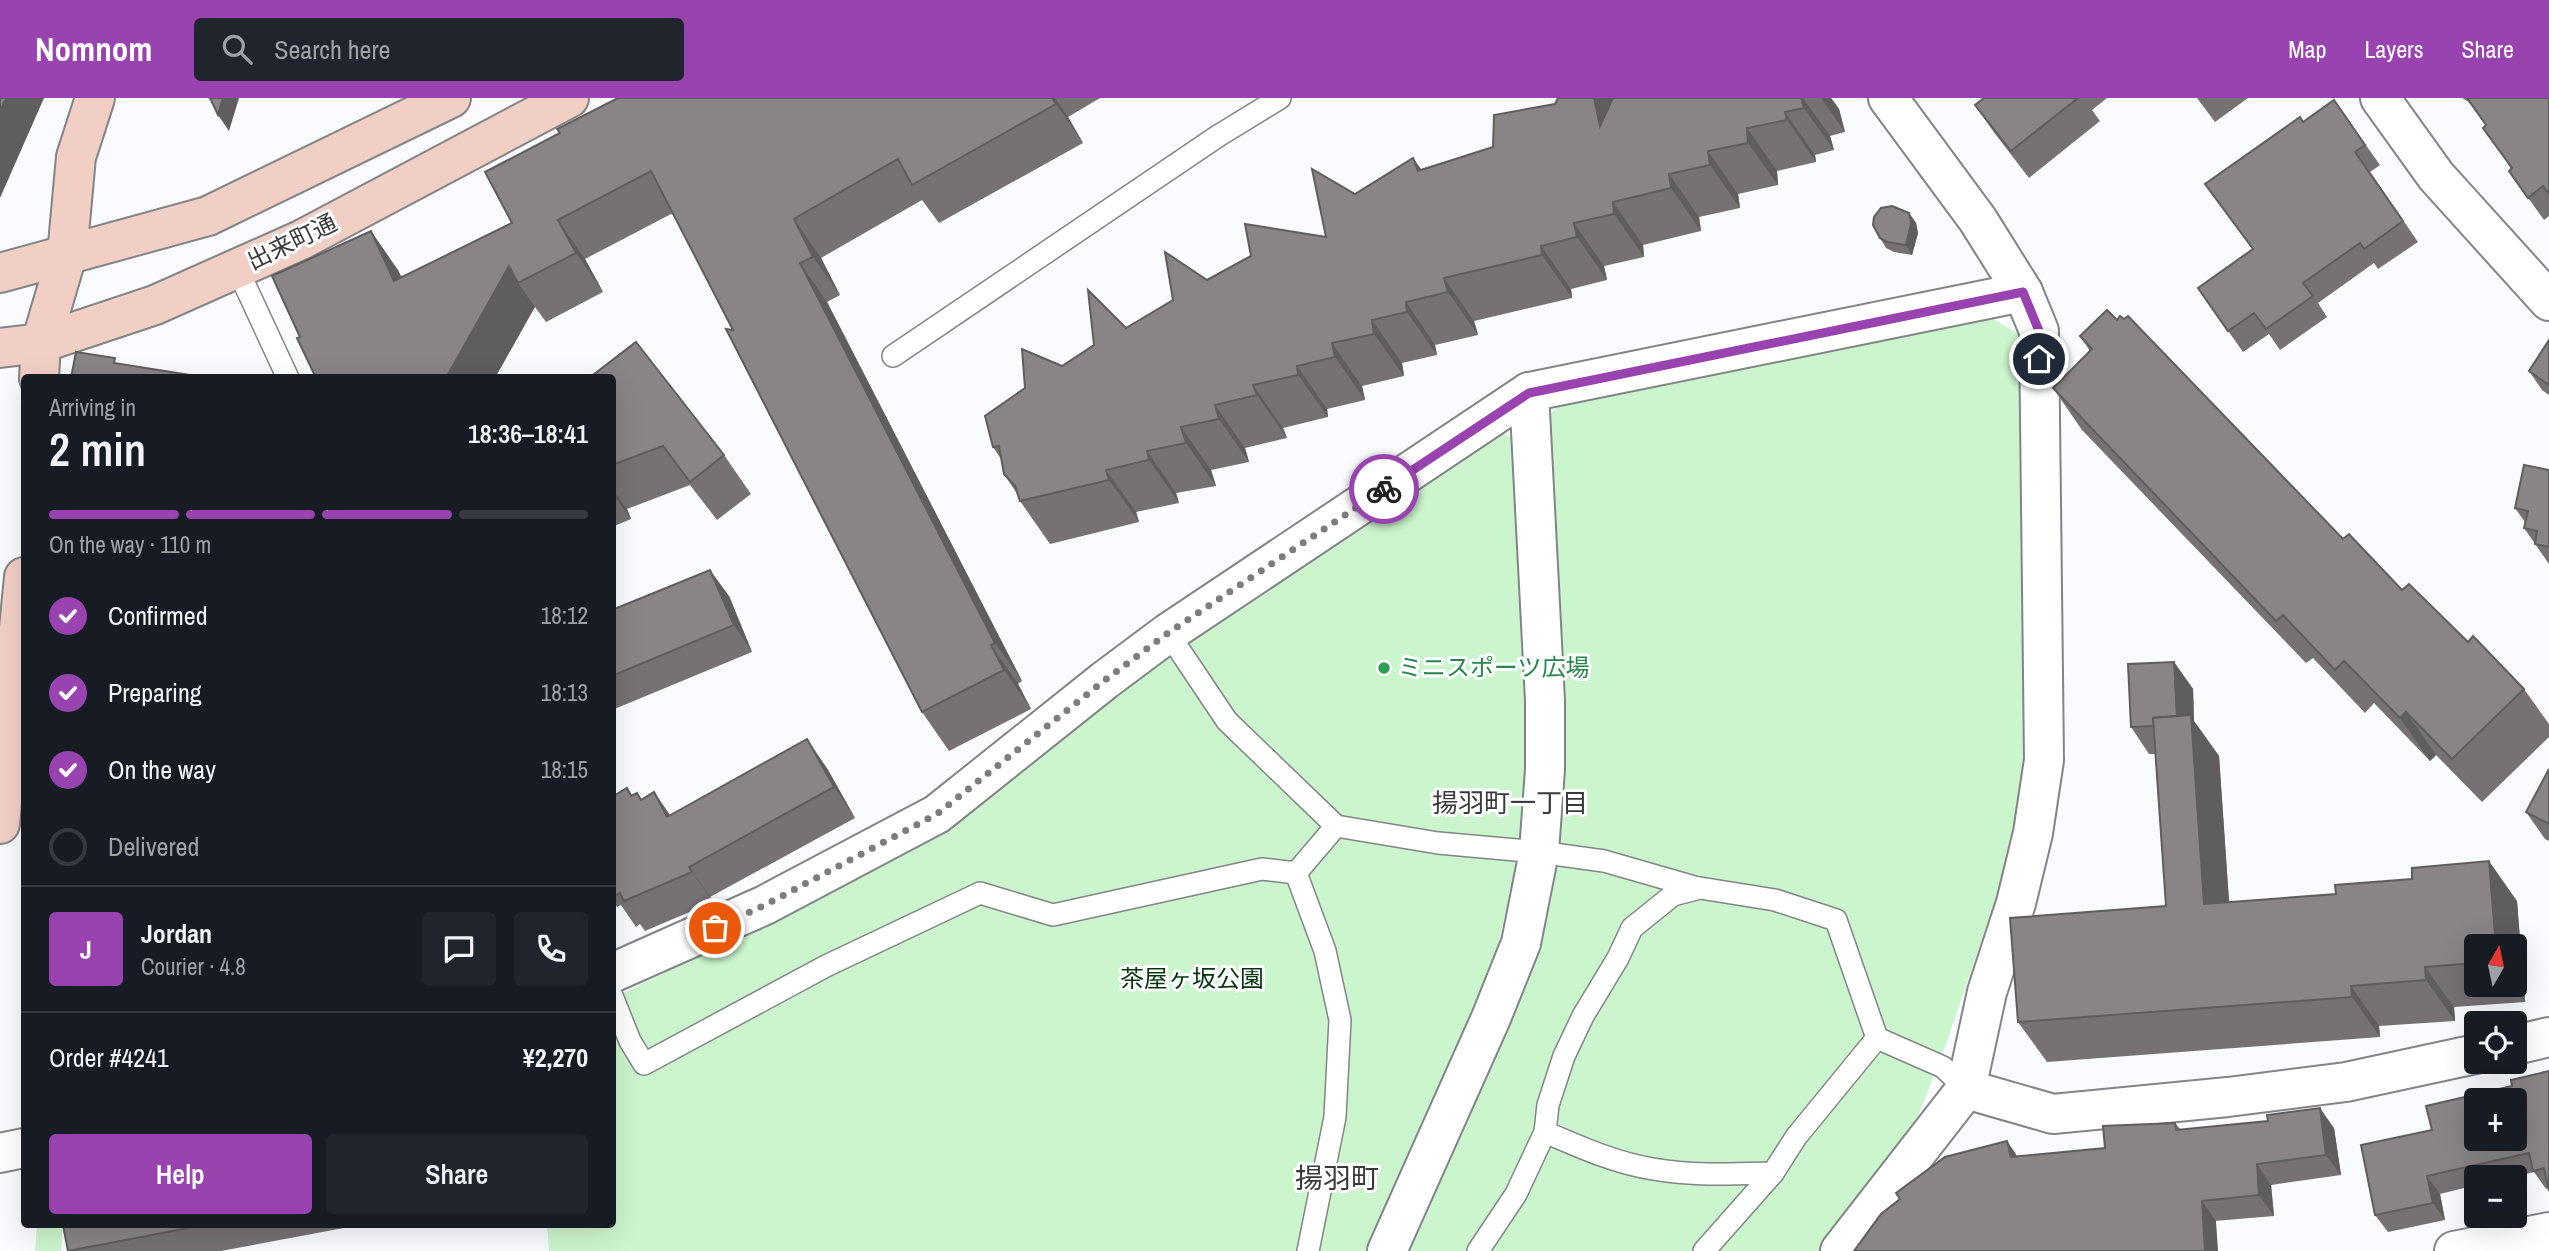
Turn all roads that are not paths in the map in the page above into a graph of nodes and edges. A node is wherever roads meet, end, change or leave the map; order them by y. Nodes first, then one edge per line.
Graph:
1 (95, 98) edge
2 (451, 98) edge
3 (569, 98) edge
4 (1280, 98) edge
5 (1888, 98) edge
6 (2380, 98) edge
7 (67, 255) junction
8 (237, 268) junction
9 (0, 273) edge
10 (2023, 292) junction
11 (2549, 301) edge
12 (0, 348) edge
13 (893, 356) dead end
14 (40, 360) edge
15 (286, 374) edge
16 (1529, 393) junction
17 (21, 633) edge
18 (1168, 633) junction
19 (0, 824) edge
20 (1336, 826) junction
21 (1539, 852) junction
22 (1296, 873) junction
23 (1700, 888) junction
24 (616, 971) edge
25 (616, 1006) edge
26 (2549, 1037) edge
27 (1877, 1038) junction
28 (2527, 1042) edge
29 (2464, 1057) edge
30 (1966, 1089) junction
31 (1545, 1132) junction
32 (21, 1149) edge
33 (0, 1153) edge
34 (1773, 1173) junction
35 (2549, 1232) edge
36 (1308, 1251) edge
37 (1387, 1251) edge
38 (1478, 1251) edge
39 (1704, 1251) edge
40 (1840, 1251) edge
41 (2454, 1251) edge

1 - 7 main road
2 - 7 main road
3 - 8 main road, 出来町通
4 - 13 lane
5 - 10 street
6 - 11 street
7 - 9 main road
7 - 14 main road
8 - 14 main road, 出来町通
8 - 15 lane
10 - 16 street
10 - 30 street
12 - 14 main road, 出来町通
16 - 18 street
16 - 21 street
17 - 19 main road
18 - 20 lane
18 - 24 street
20 - 21 lane
20 - 22 lane
21 - 23 lane
21 - 37 street
22 - 25 lane
22 - 36 lane
23 - 27 lane
23 - 31 lane
26 - 28 street
27 - 30 lane
27 - 34 lane
29 - 30 street
30 - 40 street
31 - 34 lane
31 - 38 lane
32 - 33 street
34 - 39 lane
35 - 41 street

